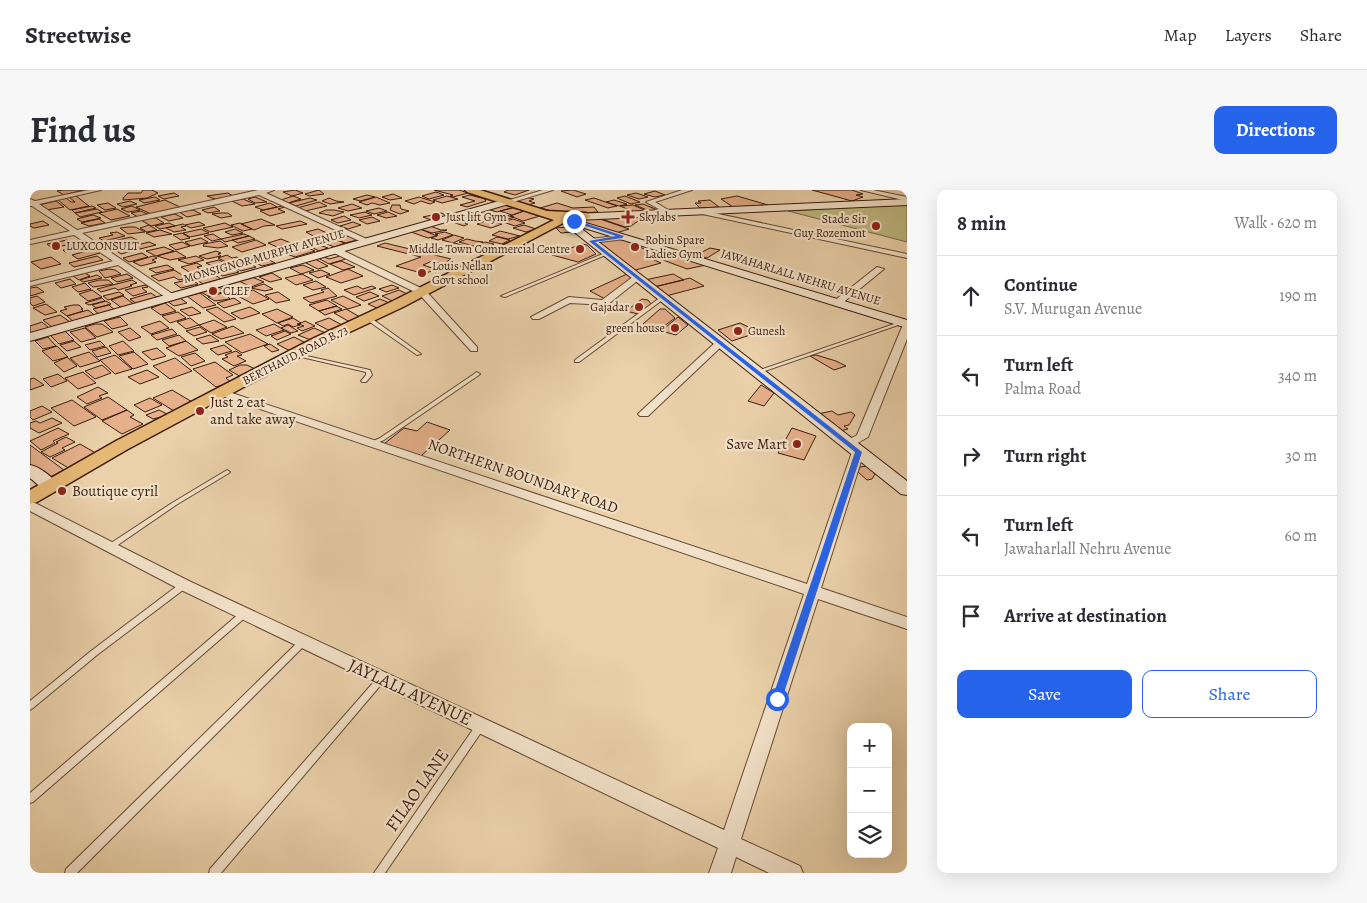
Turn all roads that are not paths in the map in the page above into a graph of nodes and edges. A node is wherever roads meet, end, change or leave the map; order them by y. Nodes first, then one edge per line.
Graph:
1 (98, 190) edge
2 (271, 190) edge
3 (470, 190) edge
4 (550, 190) edge
5 (689, 190) edge
6 (864, 190) edge
7 (256, 191) edge
8 (907, 200) edge
9 (506, 202) junction
10 (31, 203) edge
11 (538, 211) junction
12 (695, 211) junction
13 (668, 212) junction
14 (586, 216) junction
15 (564, 219) junction
16 (74, 233) junction
17 (622, 237) junction
18 (367, 241) junction
19 (591, 241) junction
20 (30, 242) edge
21 (335, 250) junction
22 (606, 254) junction
23 (907, 256) edge
24 (119, 262) junction
25 (880, 269) dead end
26 (637, 278) junction
27 (30, 284) edge
28 (422, 292) junction
29 (503, 296) dead end
30 (171, 297) junction
31 (663, 298) junction
32 (837, 303) junction
33 (536, 317) dead end
34 (369, 319) junction
35 (905, 325) edge
36 (30, 337) edge
37 (720, 343) junction
38 (474, 349) dead end
39 (295, 354) junction
40 (419, 354) dead end
41 (577, 361) dead end
42 (757, 372) junction
43 (477, 374) dead end
44 (364, 381) dead end
45 (223, 393) junction
46 (644, 414) dead end
47 (372, 443) junction
48 (853, 448) junction
49 (30, 470) edge
50 (227, 472) dead end
51 (50, 486) junction
52 (907, 490) edge
53 (30, 498) edge
54 (30, 506) edge
55 (110, 547) junction
56 (184, 586) junction
57 (812, 590) junction
58 (244, 614) junction
59 (907, 623) edge
60 (303, 642) junction
61 (382, 678) junction
62 (30, 706) edge
63 (482, 725) junction
64 (30, 799) edge
65 (730, 844) junction
66 (70, 873) edge
67 (214, 873) edge
68 (379, 873) edge
69 (720, 873) edge
70 (792, 873) edge

1 - 10 street
2 - 7 street
3 - 9 main road
4 - 9 street
5 - 13 street
6 - 8 street
7 - 16 street
7 - 18 street
8 - 12 main road
9 - 11 main road
9 - 18 main road, MONSIGNOR MURPHY AVENUE
10 - 16 street
11 - 14 main road
11 - 15 main road
12 - 13 main road
12 - 23 street
13 - 14 main road
14 - 15 main road
15 - 17 main road, JAWAHARLALL NEHRU AVENUE
15 - 19 main road
15 - 28 main road, BERTHAUD ROAD B.73
16 - 20 street
16 - 24 street
17 - 19 street
17 - 32 main road, JAWAHARLALL NEHRU AVENUE
18 - 21 main road, MONSIGNOR MURPHY AVENUE
19 - 22 main road
21 - 28 street
21 - 30 main road, MONSIGNOR MURPHY AVENUE
22 - 26 main road
22 - 29 lane
24 - 27 street
24 - 30 street
25 - 32 street
26 - 31 main road
26 - 33 street
28 - 34 main road, BERTHAUD ROAD B.73
28 - 38 street
30 - 36 main road, MONSIGNOR MURPHY AVENUE
31 - 37 main road
31 - 41 lane
32 - 35 main road, JAWAHARLALL NEHRU AVENUE
34 - 39 main road, BERTHAUD ROAD B.73
34 - 40 lane
35 - 42 lane
35 - 48 street
37 - 42 main road
37 - 46 street
39 - 44 lane
39 - 45 main road, BERTHAUD ROAD B.73
42 - 48 main road
43 - 47 lane
45 - 47 street, NORTHERN BOUNDARY ROAD
45 - 51 main road, BERTHAUD ROAD B.73
47 - 57 street, NORTHERN BOUNDARY ROAD
48 - 52 main road
48 - 57 street
49 - 51 main road
50 - 55 lane
51 - 53 main road, BERTHAUD ROAD B.73
54 - 55 street, JAYLALL AVENUE
55 - 56 street, JAYLALL AVENUE
56 - 58 street, JAYLALL AVENUE
56 - 62 lane
57 - 59 street, NORTHERN BOUNDARY ROAD
57 - 65 street
58 - 60 street, JAYLALL AVENUE
58 - 64 lane
60 - 61 street, JAYLALL AVENUE
60 - 66 lane
61 - 63 street, JAYLALL AVENUE
61 - 67 lane
63 - 65 street, JAYLALL AVENUE
63 - 68 lane, FILAO LANE
65 - 69 street
65 - 70 street, JAYLALL AVENUE

